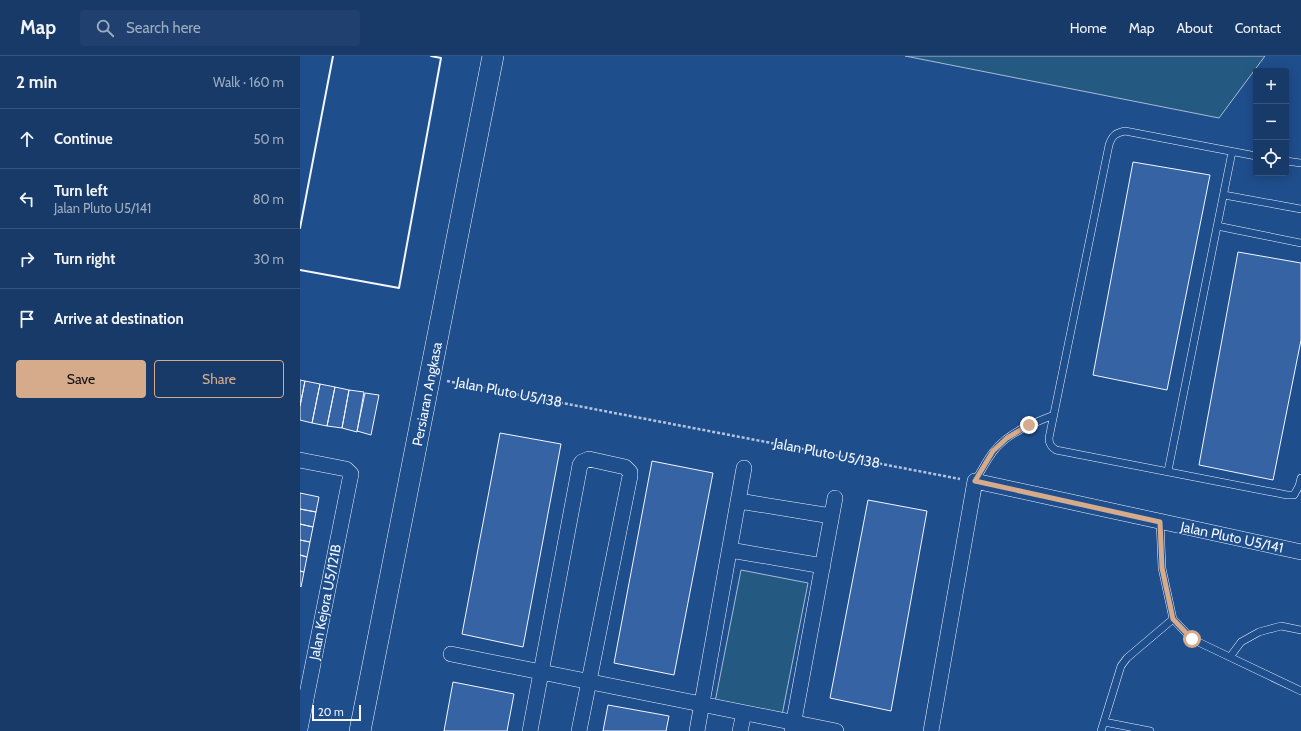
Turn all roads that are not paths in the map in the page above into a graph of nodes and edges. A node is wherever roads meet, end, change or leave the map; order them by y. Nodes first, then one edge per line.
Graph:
1 (493, 56) edge
2 (1232, 152) junction
3 (1253, 156) edge
4 (1289, 161) edge
5 (1301, 163) edge
6 (1224, 195) junction
7 (1301, 209) edge
8 (1217, 226) junction
9 (1301, 243) edge
10 (1054, 415) junction
11 (300, 460) edge
12 (744, 468) dead end
13 (1168, 471) junction
14 (1301, 478) edge
15 (975, 481) junction
16 (835, 498) dead end
17 (739, 501) junction
18 (831, 516) junction
19 (1160, 522) junction
20 (730, 550) junction
21 (1301, 552) edge
22 (823, 566) junction
23 (1173, 619) junction
24 (1301, 630) edge
25 (451, 654) dead end
26 (1230, 657) junction
27 (542, 672) junction
28 (589, 682) junction
29 (1301, 691) edge
30 (703, 704) junction
31 (744, 713) junction
32 (1104, 722) junction
33 (793, 727) edge
34 (300, 729) edge
35 (360, 731) edge
36 (530, 731) edge
37 (579, 731) edge
38 (697, 731) edge
39 (740, 731) edge
40 (836, 731) edge
41 (931, 731) edge
42 (1101, 731) edge
43 (1150, 731) edge

1 - 35 street, Persiaran Angkasa
2 - 3 lane
2 - 6 lane
2 - 10 lane
4 - 5 lane
6 - 7 lane
6 - 8 lane
8 - 9 lane
8 - 13 lane
10 - 13 lane
10 - 15 lane
11 - 34 street, Jalan Kejora U5/121B
12 - 17 street
13 - 14 lane
15 - 19 street, Jalan Pluto U5/141
15 - 41 street
16 - 18 street
17 - 18 street
17 - 20 street
18 - 22 street
19 - 21 street, Jalan Pluto U5/141
19 - 23 lane
20 - 22 street
20 - 30 street
22 - 33 street
23 - 26 lane
23 - 32 lane
24 - 26 lane
25 - 27 street
26 - 29 lane
27 - 28 street
27 - 28 street
27 - 36 street
28 - 30 street
28 - 37 street
30 - 31 street
30 - 38 street
31 - 33 street
31 - 39 street
32 - 42 lane
32 - 43 lane
33 - 40 street

